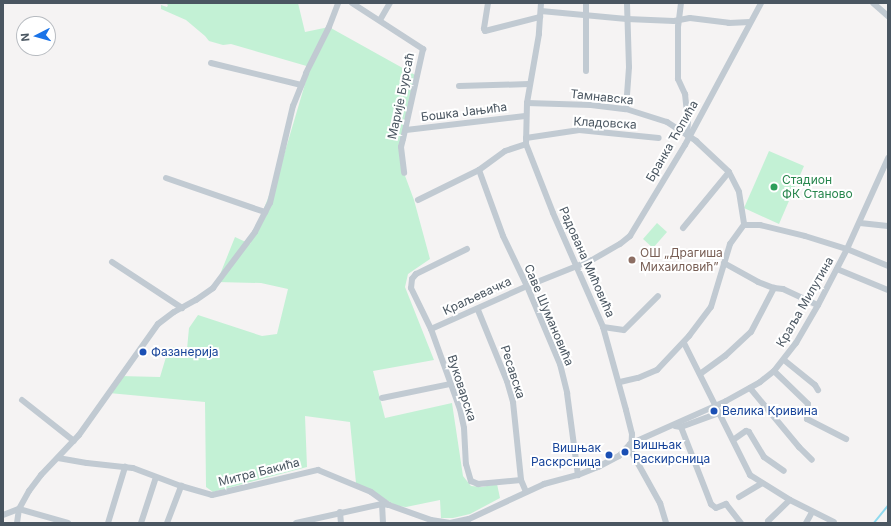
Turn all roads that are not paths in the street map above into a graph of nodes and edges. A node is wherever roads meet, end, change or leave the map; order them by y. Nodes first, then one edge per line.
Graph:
1 (338, 3) edge
2 (352, 3) edge
3 (390, 3) edge
4 (488, 3) edge
5 (542, 3) edge
6 (586, 3) edge
7 (628, 3) edge
8 (681, 3) edge
9 (762, 3) edge
10 (873, 3) edge
11 (541, 14) junction
12 (585, 15) junction
13 (888, 16) edge
14 (627, 19) junction
15 (380, 20) junction
16 (679, 20) junction
17 (750, 22) junction
18 (211, 63) dead end
19 (586, 71) dead end
20 (530, 84) junction
21 (301, 85) junction
22 (459, 86) dead end
23 (527, 103) junction
24 (626, 109) junction
25 (525, 116) junction
26 (406, 130) junction
27 (688, 135) junction
28 (659, 138) dead end
29 (526, 141) junction
30 (888, 158) edge
31 (479, 170) junction
32 (729, 172) junction
33 (404, 173) dead end
34 (166, 178) dead end
35 (418, 200) dead end
36 (265, 212) junction
37 (860, 223) junction
38 (744, 225) junction
39 (888, 226) edge
40 (683, 228) dead end
41 (467, 249) dead end
42 (847, 249) junction
43 (112, 262) dead end
44 (724, 263) junction
45 (577, 266) junction
46 (888, 266) edge
47 (837, 269) junction
48 (527, 286) junction
49 (774, 288) junction
50 (888, 290) edge
51 (658, 296) dead end
52 (818, 305) junction
53 (182, 308) junction
54 (478, 310) junction
55 (603, 327) junction
56 (431, 329) junction
57 (684, 343) junction
58 (784, 360) junction
59 (774, 371) junction
60 (700, 374) junction
61 (620, 382) junction
62 (450, 384) junction
63 (750, 388) junction
64 (818, 390) dead end
65 (382, 398) dead end
66 (22, 400) dead end
67 (718, 410) junction
68 (678, 426) junction
69 (846, 439) dead end
70 (733, 440) junction
71 (74, 441) junction
72 (630, 444) junction
73 (58, 458) junction
74 (812, 460) dead end
75 (125, 467) junction
76 (784, 471) dead end
77 (578, 475) junction
78 (156, 477) junction
79 (522, 480) junction
80 (762, 483) junction
81 (181, 486) junction
82 (526, 492) junction
83 (739, 497) dead end
84 (790, 500) junction
85 (382, 504) junction
86 (389, 505) junction
87 (19, 509) junction
88 (340, 512) junction
89 (812, 512) junction
90 (3, 515) edge
91 (768, 521) dead end
92 (463, 522) edge
93 (834, 522) edge
94 (17, 523) edge
95 (68, 523) edge
96 (108, 523) edge
97 (141, 523) edge
98 (167, 523) edge
99 (296, 523) edge
100 (341, 523) edge
101 (383, 523) edge
102 (446, 523) edge
103 (450, 523) edge
104 (666, 523) edge
105 (741, 523) edge
106 (806, 523) edge

1 - 21 street
2 - 15 street
3 - 15 street
4 - 11 street
5 - 11 street, Радована Мићовића
6 - 12 street
7 - 14 street
8 - 16 street
9 - 17 street, Бранка Ћопића
10 - 13 street
11 - 12 street
11 - 20 street, Радована Мићовића
12 - 14 street
12 - 19 street
14 - 16 street
14 - 24 street
15 - 26 street, Марије Бурсаћ
16 - 17 street
16 - 27 street
17 - 27 street, Бранка Ћопића
18 - 21 street
20 - 22 street
20 - 23 street, Радована Мићовића
21 - 36 street
23 - 24 street, Тамнавска
23 - 25 street, Радована Мићовића
24 - 27 street, Тамнавска
25 - 26 street, Бошка Јањића
25 - 29 street, Радована Мићовића
26 - 33 street, Марије Бурсаћ
27 - 32 street, Тамнавска
27 - 45 street, Бранка Ћопића
28 - 29 street, Кладовска
29 - 31 street, Кладовска
29 - 45 street, Радована Мићовића
30 - 37 street, Краља Милутина
31 - 35 street, Кладовска
31 - 48 street, Саве Шумановића
32 - 38 street, Тамнавска
32 - 40 street
34 - 36 street
36 - 53 street
37 - 39 street
37 - 42 street, Краља Милутина
38 - 42 street
38 - 44 street
41 - 56 street, Вуковарска
42 - 46 street
42 - 47 street, Краља Милутина
43 - 53 street
44 - 49 street
44 - 57 street
45 - 48 street, Краљевачка
45 - 55 street, Радована Мићовића
47 - 50 street
47 - 52 street, Краља Милутина
48 - 54 street, Краљевачка
48 - 77 street, Саве Шумановића
49 - 52 street
49 - 60 street
51 - 55 street
52 - 58 street, Краља Милутина
53 - 71 street
54 - 56 street, Краљевачка
54 - 79 street, Ресавска
55 - 61 street, Радована Мићовића
56 - 62 street, Вуковарска
57 - 60 street
57 - 61 street
58 - 59 street, Краља Милутина
58 - 64 street
59 - 63 street, Краља Милутина
59 - 69 street
60 - 67 street
61 - 72 street, Радована Мићовића
62 - 65 street
62 - 79 street, Вуковарска
63 - 67 street, Краља Милутина
63 - 74 street
66 - 71 street
67 - 68 street, Краља Милутина
67 - 70 street
68 - 72 street, Краља Милутина
68 - 105 street
70 - 76 street
70 - 80 street
71 - 73 street
72 - 77 street
72 - 104 street, Радована Мићовића
73 - 75 street, Митра Бакића
73 - 87 street
75 - 78 street, Митра Бакића
75 - 96 street
77 - 82 street
78 - 81 street, Митра Бакића
78 - 97 street
79 - 82 street, Ресавска
80 - 83 street
80 - 84 street
81 - 86 street, Митра Бакића
81 - 98 street
82 - 92 street
84 - 89 street
84 - 91 street
85 - 86 street
85 - 88 street
85 - 101 street
86 - 102 street
87 - 90 street
87 - 94 street
87 - 95 street
88 - 99 street
88 - 100 street
89 - 93 street
89 - 106 street
92 - 103 street
102 - 103 street

